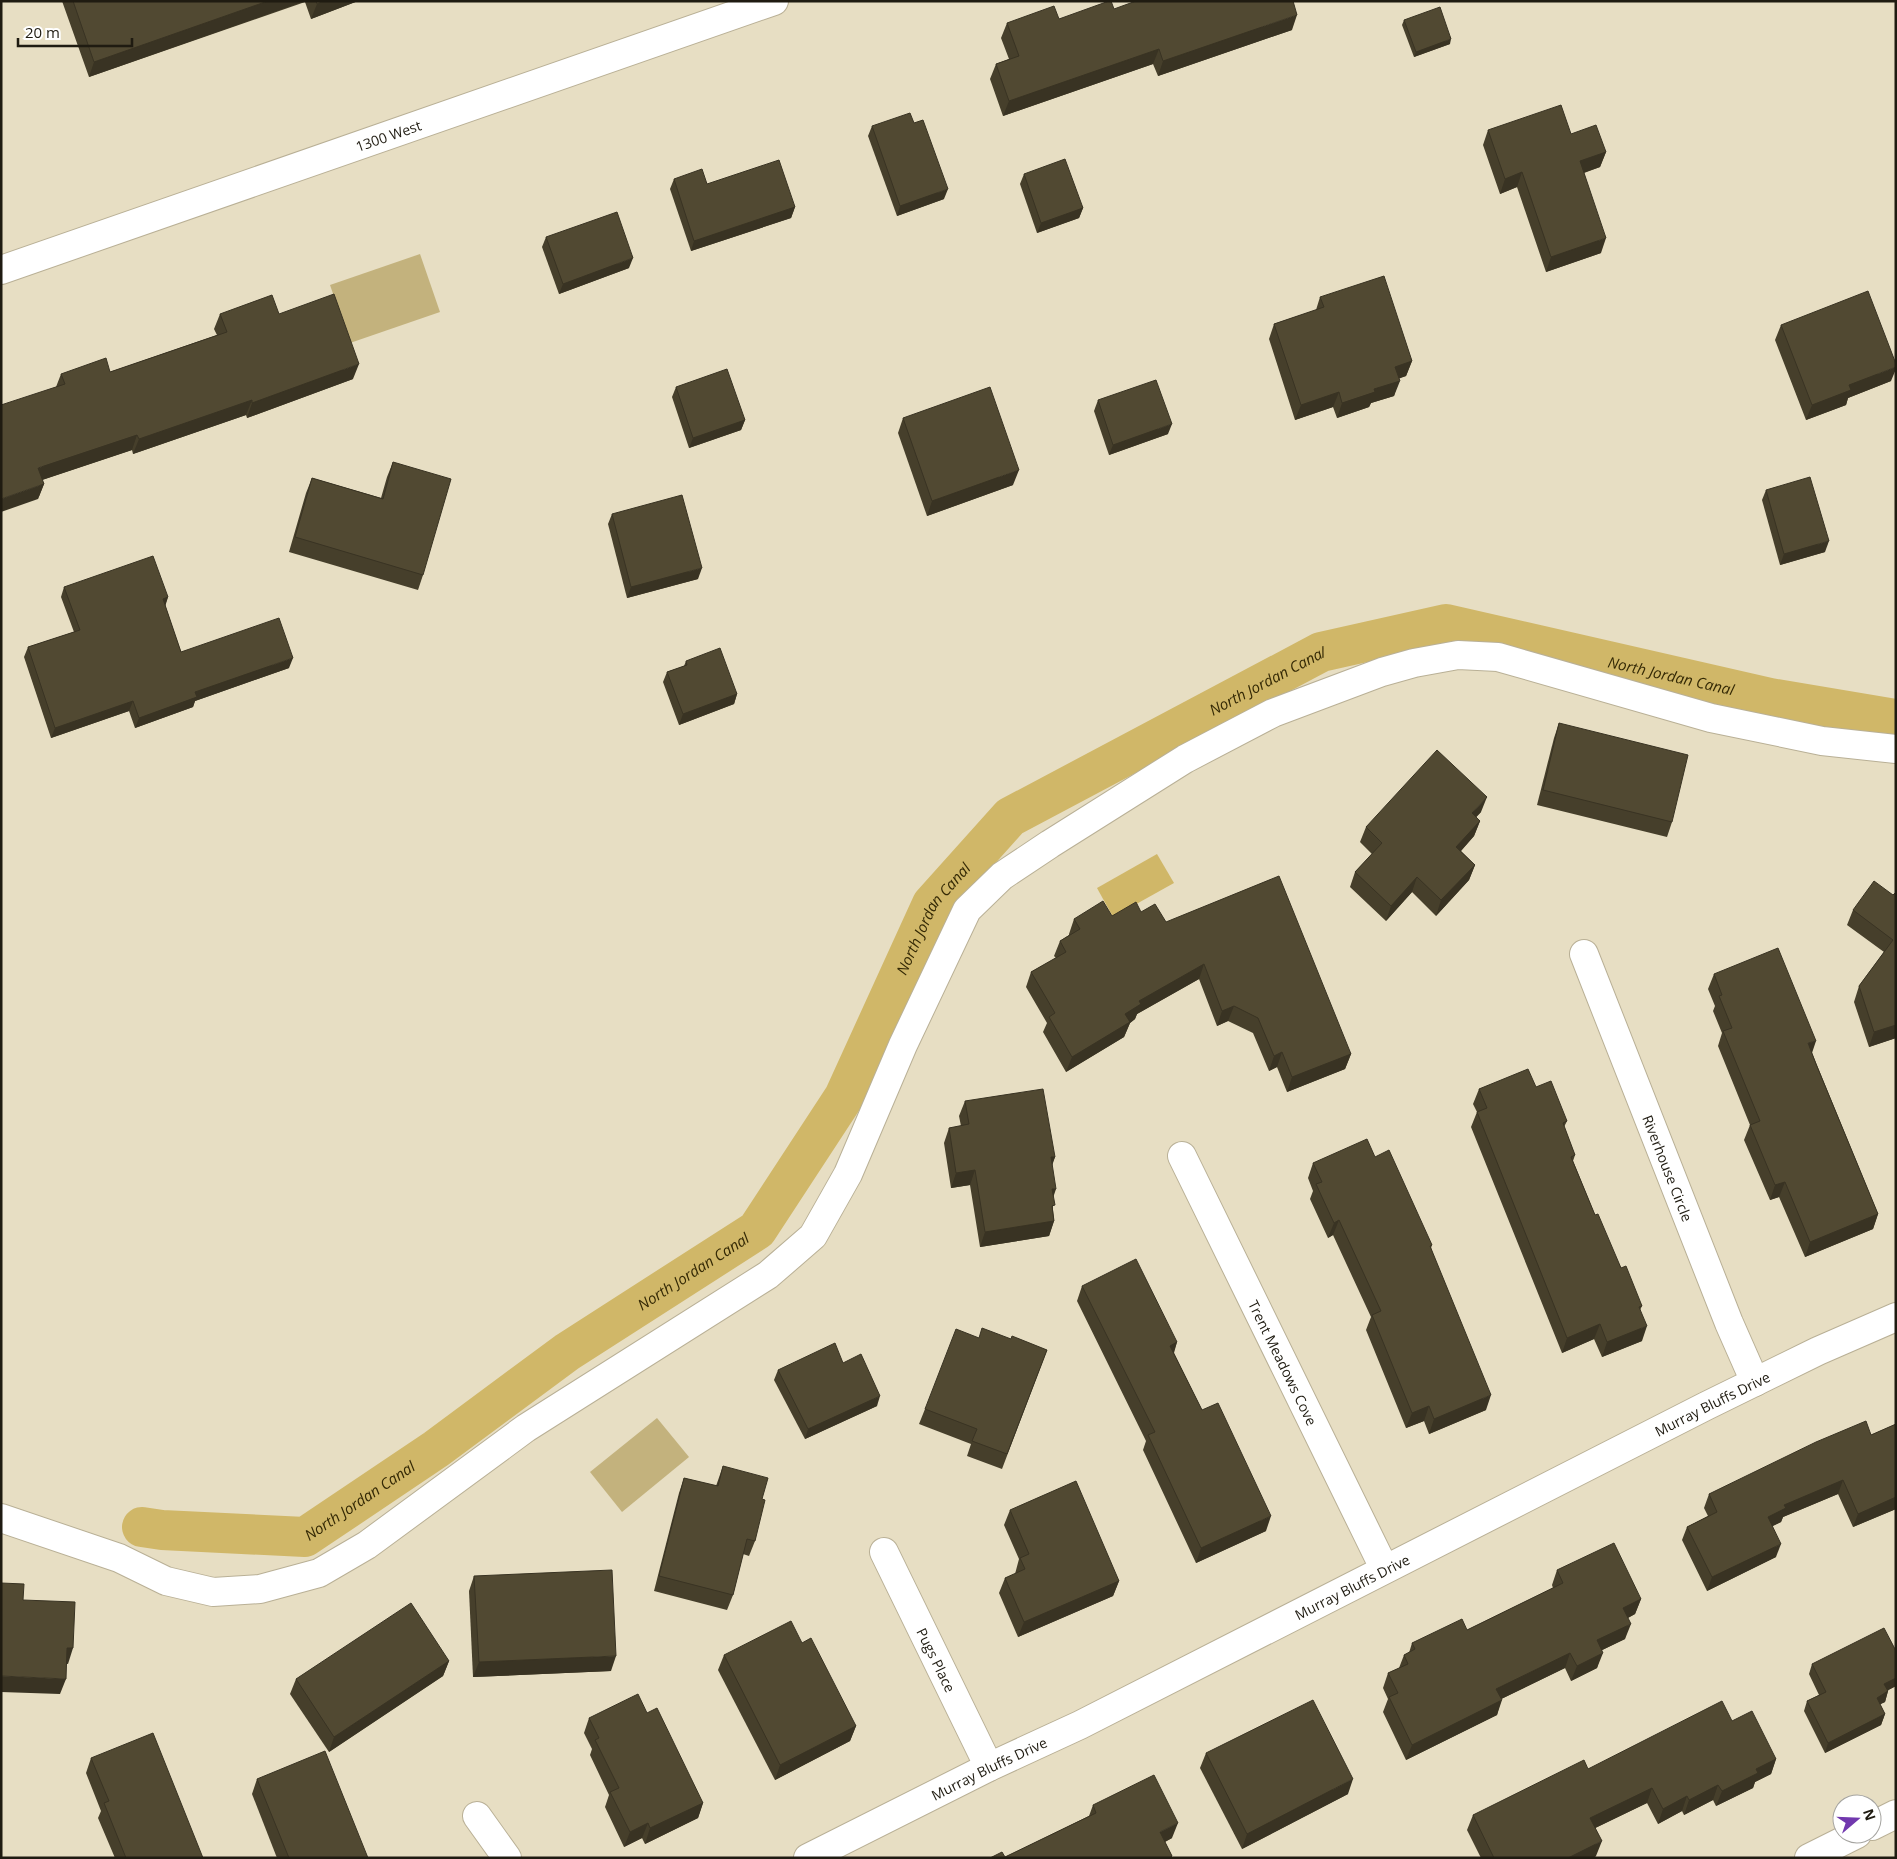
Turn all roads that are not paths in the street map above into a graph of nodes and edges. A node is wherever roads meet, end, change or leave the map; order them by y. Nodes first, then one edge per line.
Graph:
1 (774, 1) edge
2 (1, 270) edge
3 (1896, 749) edge
4 (1584, 954) dead end
5 (1182, 1156) dead end
6 (1896, 1317) edge
7 (1755, 1382) junction
8 (1, 1518) edge
9 (884, 1552) dead end
10 (1384, 1568) junction
11 (989, 1767) junction
12 (1896, 1814) edge
13 (476, 1816) dead end
14 (1882, 1821) edge
15 (1836, 1844) edge
16 (507, 1858) edge
17 (808, 1858) edge
18 (1809, 1858) edge

1 - 2 street, 1300 West
3 - 8 street
4 - 7 street, Riverhouse Circle
5 - 10 street, Trent Meadows Cove
6 - 7 street, Murray Bluffs Drive
7 - 10 street, Murray Bluffs Drive
9 - 11 street, Pugs Place
10 - 11 street, Murray Bluffs Drive
11 - 17 street, Murray Bluffs Drive
12 - 14 street
13 - 16 street
15 - 18 street

